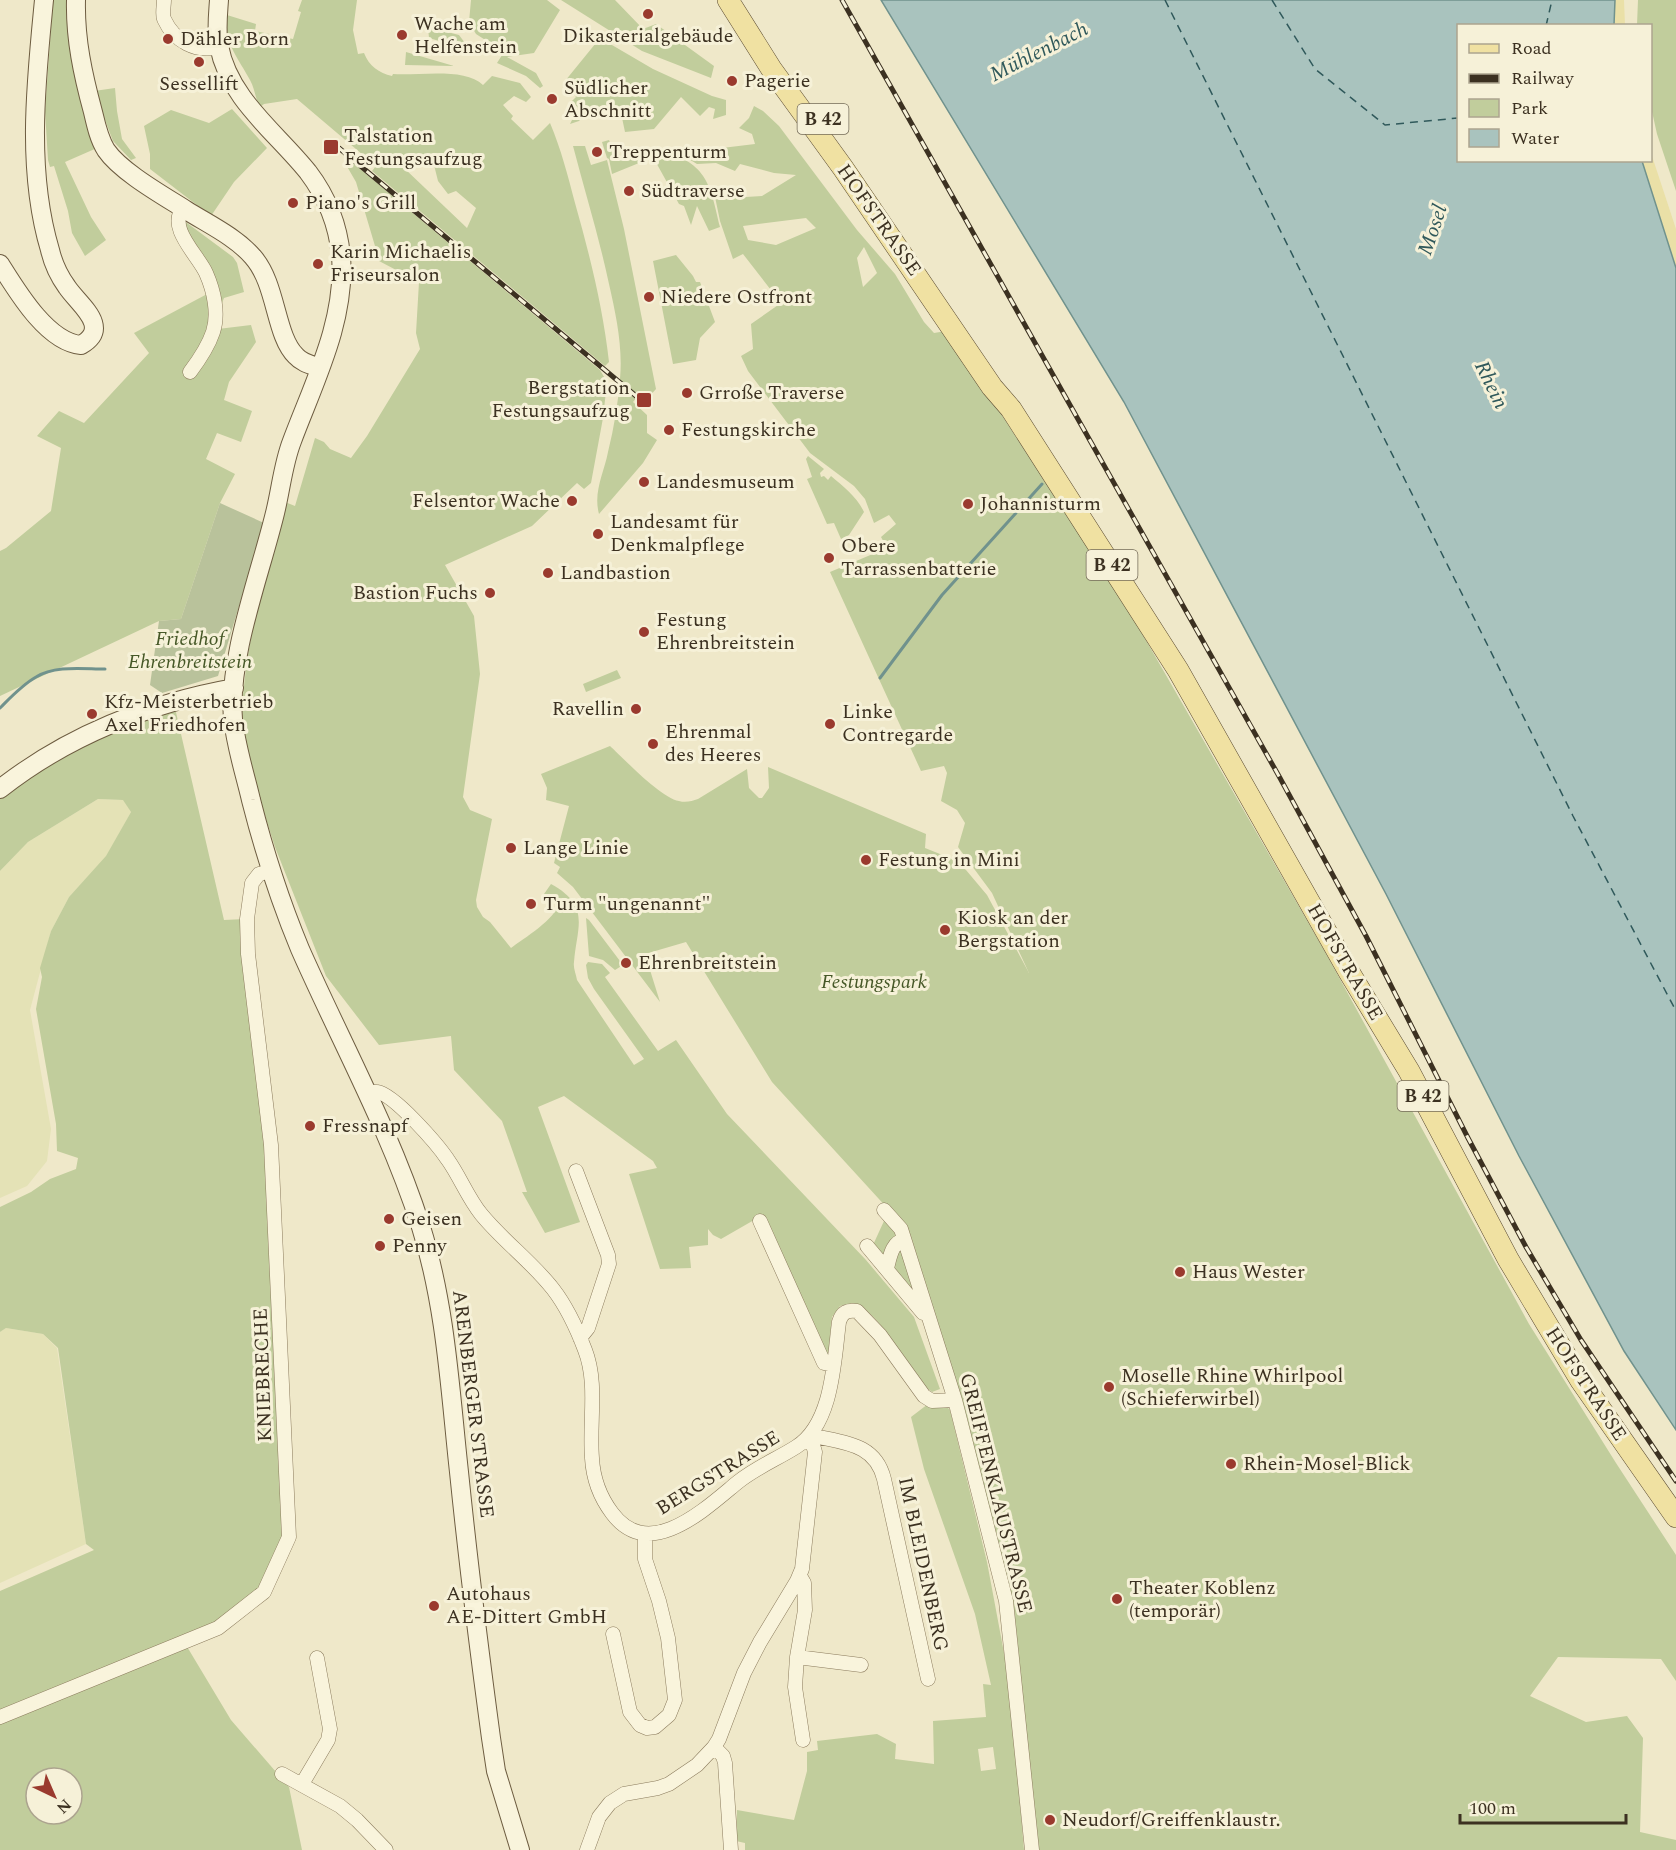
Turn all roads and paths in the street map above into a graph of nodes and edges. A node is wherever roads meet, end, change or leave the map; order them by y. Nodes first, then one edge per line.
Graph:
1 (44, 0) edge
2 (76, 0) edge
3 (164, 0) edge
4 (219, 0) edge
5 (728, 0) edge
6 (740, 0) edge
7 (219, 47) junction
8 (183, 208) junction
9 (0, 264) edge
10 (322, 362) junction
11 (190, 372) dead end
12 (1011, 409) junction
13 (234, 688) junction
14 (0, 789) edge
15 (271, 871) junction
16 (368, 1094) junction
17 (576, 1171) dead end
18 (884, 1210) dead end
19 (760, 1221) dead end
20 (904, 1239) junction
21 (867, 1246) dead end
22 (887, 1268) junction
23 (931, 1325) junction
24 (580, 1338) junction
25 (833, 1365) junction
26 (955, 1400) junction
27 (810, 1435) junction
28 (1676, 1517) edge
29 (645, 1534) junction
30 (800, 1576) junction
31 (613, 1634) dead end
32 (797, 1657) junction
33 (317, 1658) dead end
34 (861, 1665) dead end
35 (928, 1679) dead end
36 (0, 1717) edge
37 (803, 1740) dead end
38 (714, 1747) junction
39 (282, 1774) dead end
40 (302, 1784) junction
41 (386, 1850) edge
42 (520, 1850) edge
43 (587, 1850) edge
44 (731, 1850) edge
45 (1032, 1850) edge

1 - 9 main road
2 - 8 main road
3 - 7 street
4 - 7 main road, ARENBERGER STRASSE
5 - 12 main road, HOFSTRASSE / B 42
6 - 12 main road, HOFSTRASSE / B 42
7 - 10 main road, ARENBERGER STRASSE
8 - 10 main road
8 - 11 street
10 - 13 main road, ARENBERGER STRASSE
12 - 28 main road, HOFSTRASSE / B 42
13 - 14 main road
13 - 15 main road, ARENBERGER STRASSE
15 - 16 main road, ARENBERGER STRASSE
15 - 36 street, KNIEBRECHE
16 - 24 street, BERGSTRASSE
16 - 42 main road, ARENBERGER STRASSE
17 - 24 street
18 - 20 street, GREIFFENKLAUSTRASSE
19 - 25 street
20 - 22 street
20 - 23 street, GREIFFENKLAUSTRASSE
21 - 22 street, GREIFFENKLAUSTRASSE
22 - 23 street, GREIFFENKLAUSTRASSE
23 - 26 street, GREIFFENKLAUSTRASSE
24 - 29 street, BERGSTRASSE
25 - 26 street, BERGSTRASSE
25 - 27 street, BERGSTRASSE
26 - 45 street, GREIFFENKLAUSTRASSE
27 - 29 street, BERGSTRASSE
27 - 30 street
27 - 35 street, IM BLEIDENBERG
29 - 31 street
30 - 32 street
30 - 38 street
32 - 34 street
32 - 37 street
33 - 40 street
38 - 43 street
38 - 44 street
39 - 40 street
40 - 41 street

